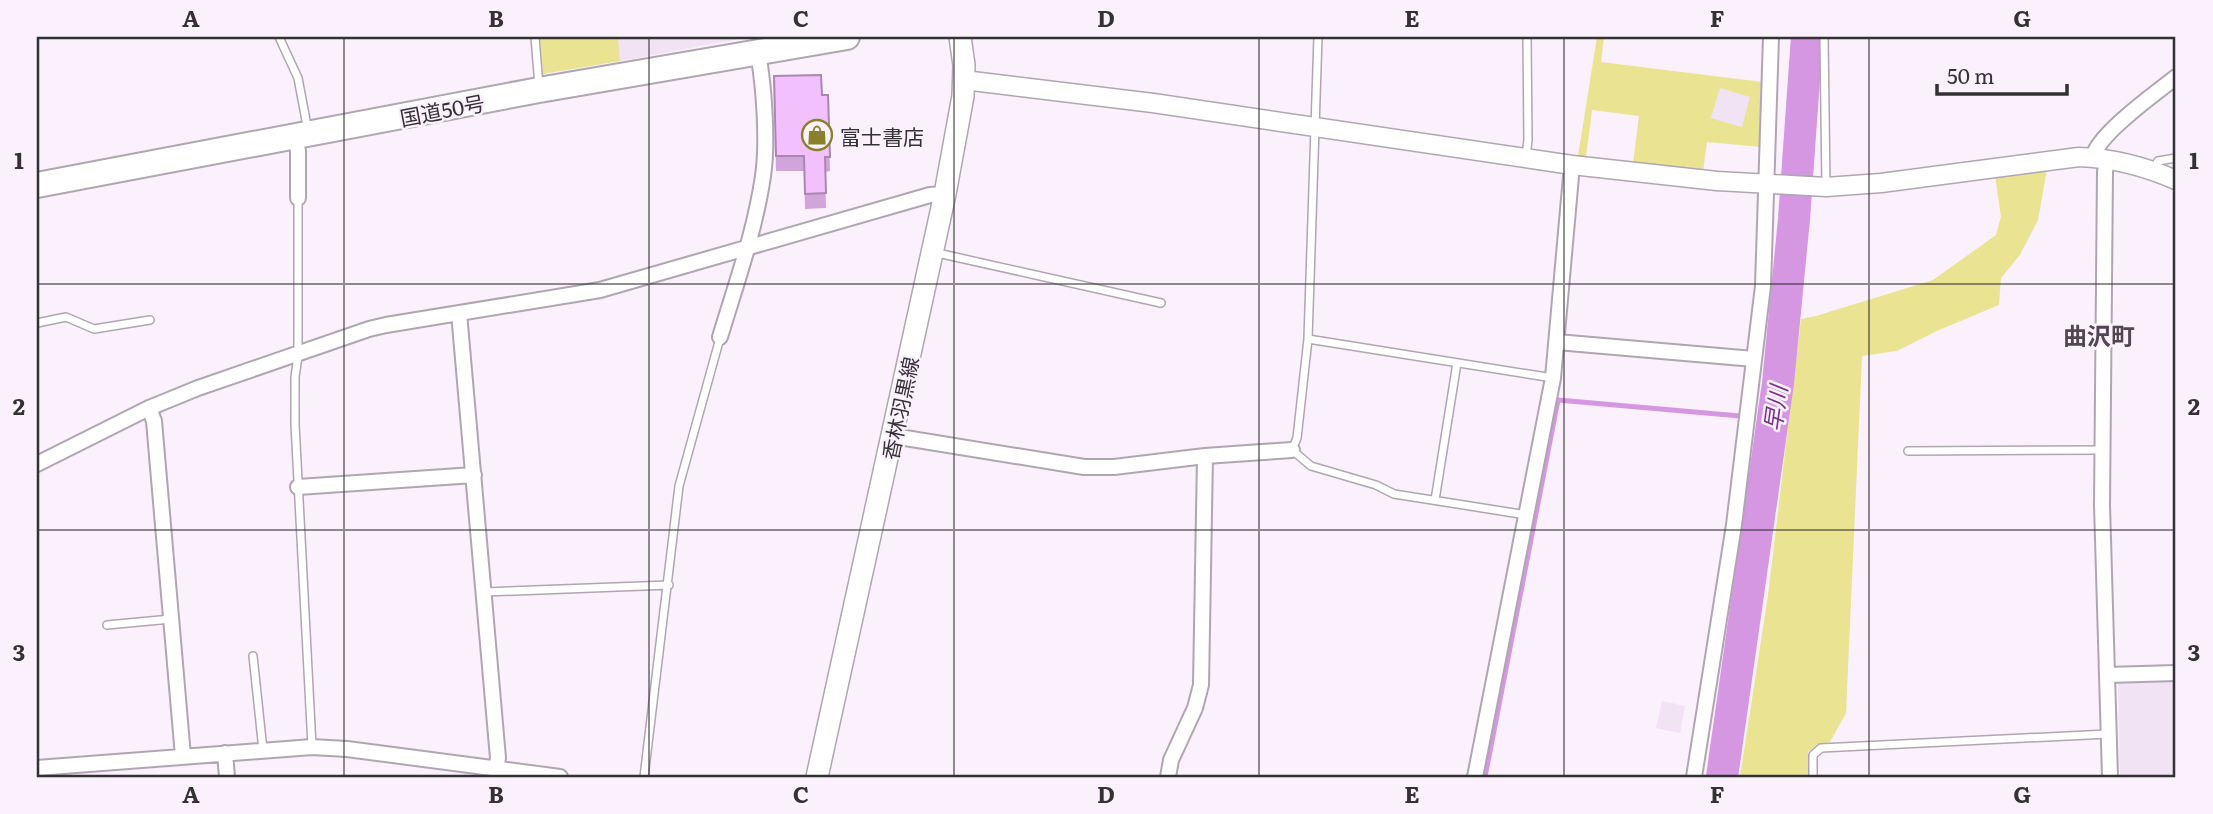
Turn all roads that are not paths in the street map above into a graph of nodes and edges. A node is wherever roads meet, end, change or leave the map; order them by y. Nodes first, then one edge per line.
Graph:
1 (279, 37) edge
2 (535, 37) edge
3 (847, 37) edge
4 (960, 37) edge
5 (1318, 37) edge
6 (1527, 37) edge
7 (1771, 37) edge
8 (1824, 37) edge
9 (758, 52) junction
10 (2176, 77) edge
11 (964, 80) junction
12 (539, 90) junction
13 (1315, 127) junction
14 (302, 135) junction
15 (1525, 156) junction
16 (2100, 158) junction
17 (2176, 158) edge
18 (1572, 165) junction
19 (2154, 170) junction
20 (2176, 180) edge
21 (1770, 184) junction
22 (37, 185) edge
23 (1822, 186) junction
24 (945, 194) junction
25 (298, 198) joint
26 (747, 247) junction
27 (933, 252) junction
28 (1161, 303) dead end
29 (459, 313) junction
30 (150, 320) dead end
31 (37, 323) edge
32 (720, 337) joint
33 (1308, 339) junction
34 (1557, 342) junction
35 (298, 356) junction
36 (1754, 359) junction
37 (1457, 363) junction
38 (1553, 378) junction
39 (149, 408) junction
40 (893, 436) junction
41 (1292, 450) junction
42 (2102, 450) junction
43 (1908, 451) dead end
44 (1205, 456) junction
45 (37, 464) edge
46 (474, 475) junction
47 (299, 487) junction
48 (1435, 500) junction
49 (1527, 515) junction
50 (669, 585) junction
51 (485, 592) junction
52 (171, 619) junction
53 (107, 625) dead end
54 (254, 656) dead end
55 (2176, 673) edge
56 (2107, 675) junction
57 (2108, 734) junction
58 (312, 747) junction
59 (263, 750) junction
60 (225, 753) junction
61 (183, 757) junction
62 (37, 768) edge
63 (496, 768) junction
64 (228, 777) edge
65 (560, 777) edge
66 (644, 777) edge
67 (817, 777) edge
68 (1168, 777) edge
69 (1475, 777) edge
70 (1694, 777) edge
71 (1813, 777) edge
72 (2110, 777) edge

1 - 14 lane
2 - 12 lane
3 - 9 highway, 国道50号
4 - 11 main road, 香林羽黒線
5 - 13 lane
6 - 15 lane
7 - 21 street
8 - 23 lane
9 - 12 highway, 国道50号
9 - 26 street
10 - 16 street
11 - 13 street
11 - 24 main road, 香林羽黒線
12 - 14 highway, 国道50号
13 - 15 street
13 - 33 lane
14 - 22 highway, 国道50号
14 - 25 street
15 - 18 street
16 - 19 street
16 - 23 street
16 - 42 street
17 - 19 lane
18 - 21 street
18 - 34 street
19 - 20 street
21 - 23 street
21 - 36 street
24 - 26 street
24 - 27 main road, 香林羽黒線
25 - 35 lane
26 - 29 street
26 - 32 street
27 - 28 lane
27 - 40 main road, 香林羽黒線
29 - 35 street
29 - 46 street
30 - 31 lane
32 - 50 lane
33 - 37 lane
33 - 41 lane
34 - 36 street
34 - 38 street
35 - 39 street
35 - 47 lane
36 - 70 street
37 - 38 lane
37 - 48 lane
38 - 49 street
39 - 45 street
39 - 52 street
40 - 44 street
40 - 67 main road, 香林羽黒線
41 - 44 street
41 - 48 lane
42 - 43 lane
42 - 56 street
44 - 68 street
46 - 47 street
46 - 51 street
47 - 58 lane
48 - 49 lane
49 - 69 street
50 - 51 lane
50 - 66 lane
51 - 63 street
52 - 53 lane
52 - 61 street
54 - 59 lane
55 - 56 street
56 - 57 street
57 - 71 lane
57 - 72 street
58 - 59 street
58 - 63 street
59 - 60 street
60 - 61 street
60 - 64 street
61 - 62 street
63 - 65 street

